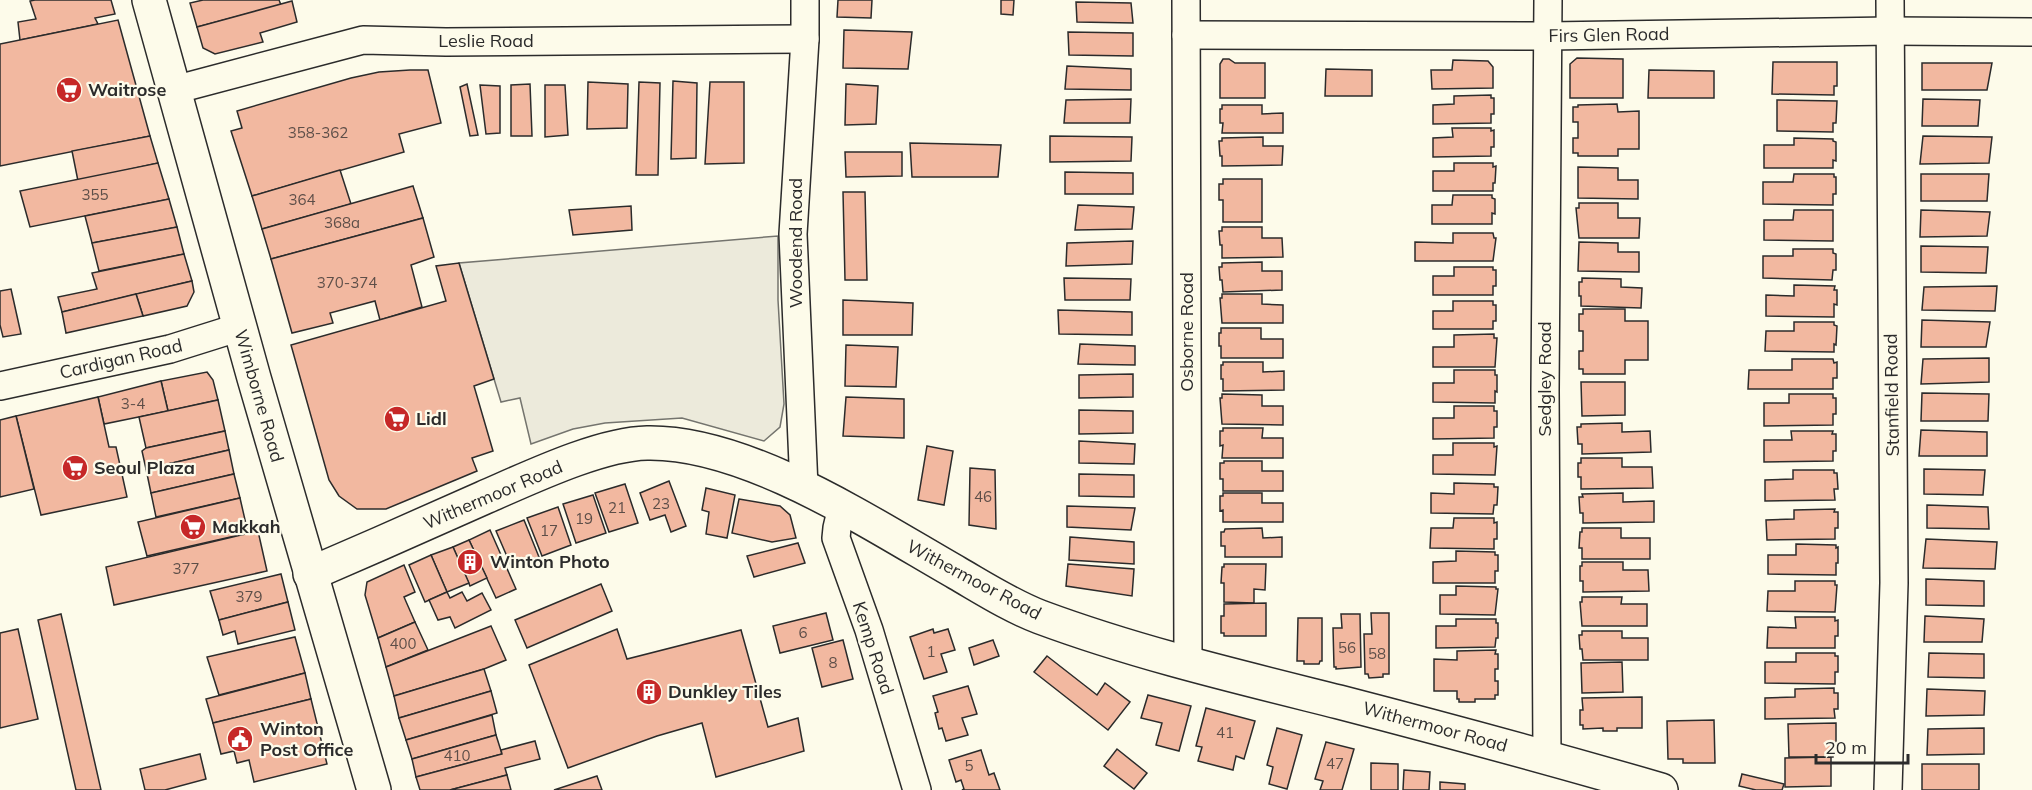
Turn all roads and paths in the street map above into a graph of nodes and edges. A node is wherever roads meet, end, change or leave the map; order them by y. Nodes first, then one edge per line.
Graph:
1 (149, 0) edge
2 (805, 0) edge
3 (1186, 0) edge
4 (1548, 0) edge
5 (1890, 0) edge
6 (1890, 31) junction
7 (2032, 32) edge
8 (1186, 35) junction
9 (1549, 36) junction
10 (805, 39) junction
11 (174, 90) junction
12 (240, 327) junction
13 (0, 386) edge
14 (804, 487) junction
15 (842, 507) junction
16 (310, 574) junction
17 (1188, 663) junction
18 (1547, 757) junction
19 (374, 790) edge
20 (917, 790) edge
21 (1661, 790) edge
22 (1888, 790) edge

1 - 11 street, Wimborne Road
2 - 10 street, Woodend Road
3 - 8 street, Osborne Road
4 - 9 street, Sedgley Road
5 - 6 street, Stanfield Road
6 - 7 street, Firs Glen Road
6 - 9 street, Firs Glen Road
6 - 22 street, Stanfield Road
8 - 9 street, Firs Glen Road
8 - 17 street, Osborne Road
9 - 18 street, Sedgley Road
10 - 11 street, Leslie Road
10 - 14 street, Woodend Road
11 - 12 street, Wimborne Road
12 - 13 street, Cardigan Road
12 - 16 street, Wimborne Road
14 - 15 street, Withermoor Road
14 - 16 street, Withermoor Road
15 - 17 street, Withermoor Road
15 - 20 street, Kemp Road
16 - 19 street, Wimborne Road
17 - 18 street, Withermoor Road
18 - 21 street, Withermoor Road

